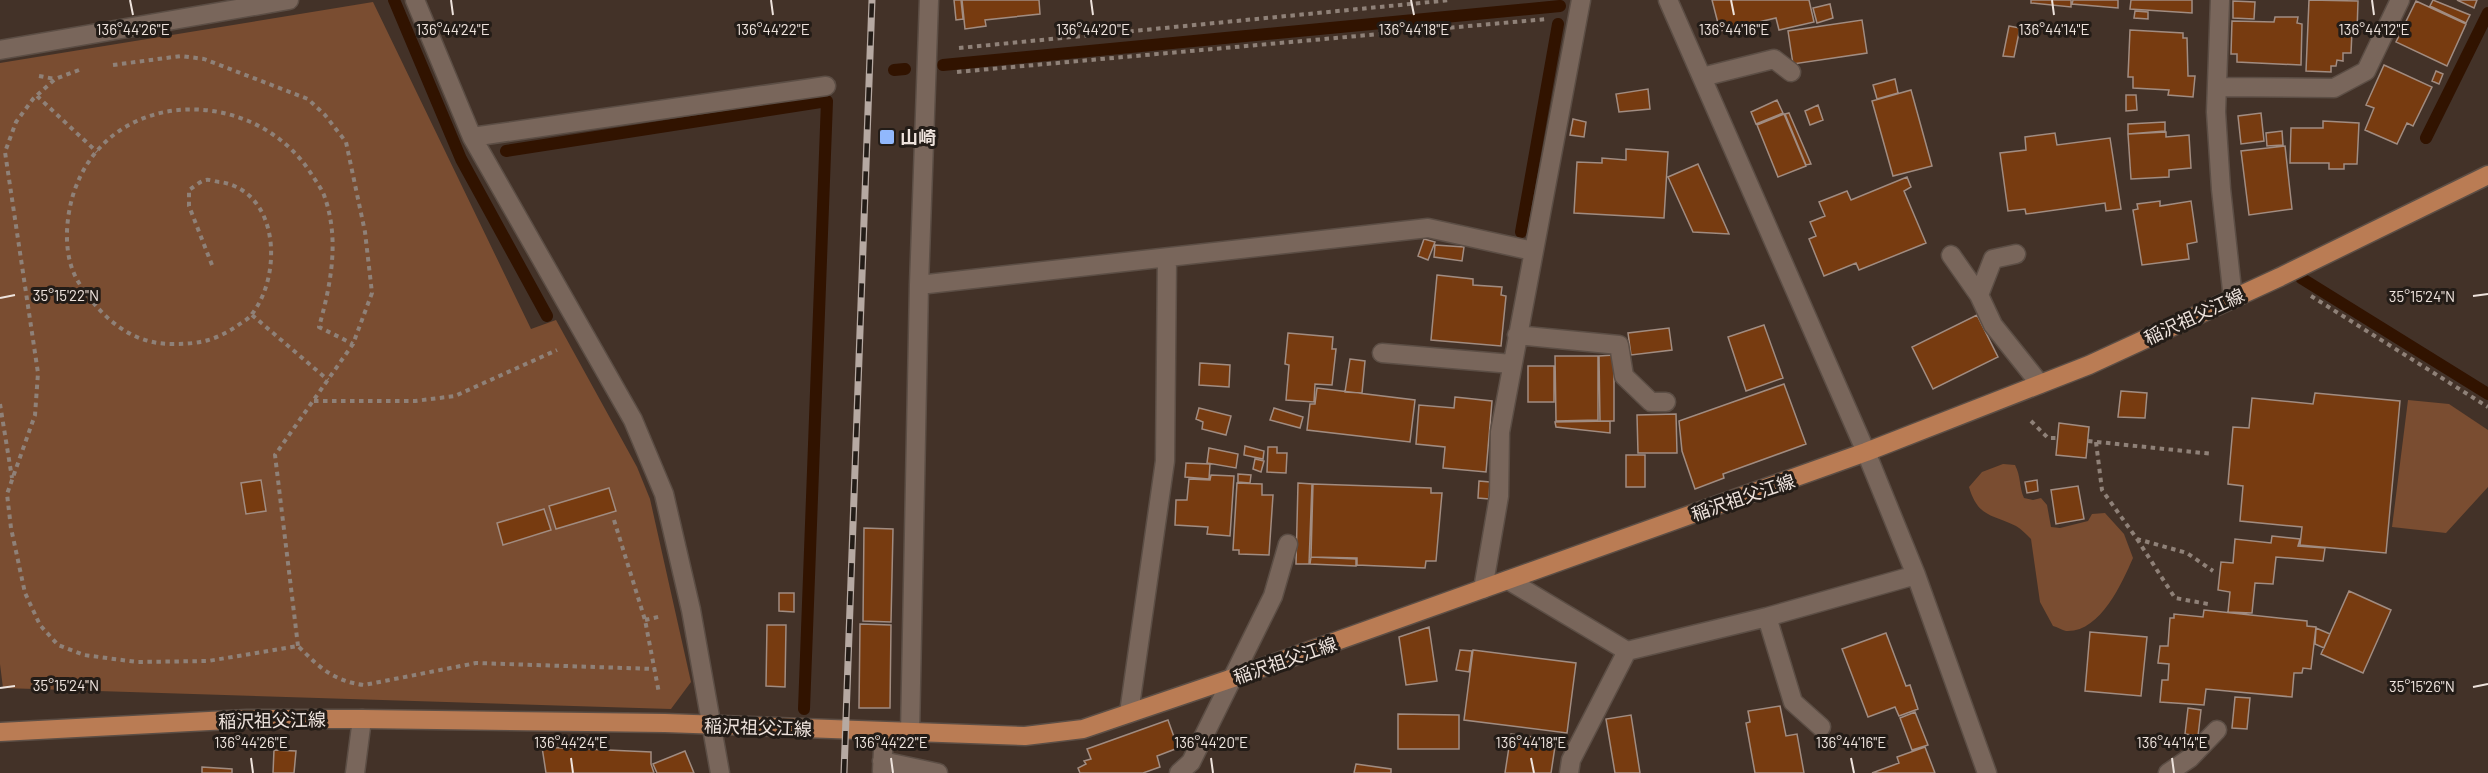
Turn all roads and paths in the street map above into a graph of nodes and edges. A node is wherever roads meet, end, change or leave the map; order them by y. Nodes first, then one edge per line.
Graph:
1 (289, 0) edge
2 (415, 0) edge
3 (929, 0) edge
4 (1451, 0) edge
5 (1668, 0) edge
6 (2220, 0) edge
7 (2400, 0) edge
8 (1579, 8) edge
9 (0, 50) edge
10 (927, 51) junction
11 (106, 66) dead end
12 (85, 68) dead end
13 (1791, 72) dead end
14 (926, 74) junction
15 (1702, 76) junction
16 (826, 86) dead end
17 (2217, 87) junction
18 (37, 96) junction
19 (472, 137) junction
20 (97, 152) junction
21 (2488, 175) edge
22 (1533, 251) junction
23 (2016, 254) dead end
24 (1952, 255) dead end
25 (1167, 258) junction
26 (212, 265) dead end
27 (2280, 277) junction
28 (920, 285) junction
29 (1979, 296) junction
30 (2233, 299) junction
31 (252, 315) junction
32 (1517, 335) junction
33 (586, 336) junction
34 (354, 344) junction
35 (1382, 353) dead end
36 (1512, 364) junction
37 (328, 380) junction
38 (2040, 384) junction
39 (313, 400) junction
40 (1666, 402) dead end
41 (0, 404) edge
42 (2488, 407) edge
43 (2088, 441) dead end
44 (2096, 442) junction
45 (1866, 452) junction
46 (2213, 454) dead end
47 (12, 478) junction
48 (614, 520) dead end
49 (2137, 539) junction
50 (1288, 544) dead end
51 (2213, 571) dead end
52 (1916, 575) junction
53 (1508, 580) junction
54 (1483, 589) junction
55 (2208, 604) dead end
56 (1767, 617) junction
57 (298, 646) junction
58 (1627, 651) junction
59 (655, 669) junction
60 (1233, 678) junction
61 (1129, 713) junction
62 (362, 719) junction
63 (665, 723) junction
64 (713, 726) junction
65 (1821, 727) dead end
66 (2217, 730) dead end
67 (0, 732) edge
68 (884, 732) junction
69 (910, 733) junction
70 (882, 767) edge
71 (355, 773) edge
72 (720, 773) edge
73 (938, 773) edge
74 (1179, 773) edge
75 (1569, 773) edge
76 (1987, 773) edge
77 (2168, 773) edge

1 - 9 street
2 - 19 street
3 - 10 street
4 - 10 path
5 - 15 street
6 - 17 street
7 - 17 street
8 - 14 path
8 - 22 street
10 - 14 street
11 - 34 path
12 - 18 path
13 - 15 street
14 - 28 street
15 - 45 street
16 - 19 street
17 - 30 street
18 - 20 path
18 - 47 path
19 - 33 street
20 - 31 path
20 - 34 path
21 - 27 main road, 稲沢祖父江線
22 - 25 street
22 - 32 street
23 - 29 street
24 - 29 street
25 - 28 street
25 - 61 street
26 - 31 path
27 - 30 main road, 稲沢祖父江線
27 - 42 path
28 - 69 street
29 - 38 street
30 - 38 main road, 稲沢祖父江線
31 - 37 path
32 - 36 street
32 - 40 street
33 - 39 path
33 - 64 street
34 - 37 path
35 - 36 street
36 - 54 street
37 - 39 path
38 - 45 main road, 稲沢祖父江線
39 - 57 path
41 - 47 path
43 - 44 path
44 - 46 path
44 - 49 path
45 - 52 street
45 - 53 main road, 稲沢祖父江線
47 - 57 path
48 - 59 path
49 - 51 path
49 - 55 path
50 - 60 street
52 - 56 street
52 - 76 street
53 - 54 main road, 稲沢祖父江線
53 - 58 street
54 - 60 main road, 稲沢祖父江線
56 - 58 street
56 - 65 street
57 - 59 path
58 - 75 street
59 - 63 path
60 - 61 main road, 稲沢祖父江線
60 - 74 street
61 - 69 main road, 稲沢祖父江線
62 - 63 main road, 稲沢祖父江線
62 - 67 main road, 稲沢祖父江線
62 - 71 street
63 - 64 main road, 稲沢祖父江線
64 - 68 main road, 稲沢祖父江線
64 - 72 street
66 - 77 street
68 - 69 main road, 稲沢祖父江線
68 - 70 street
70 - 73 street

